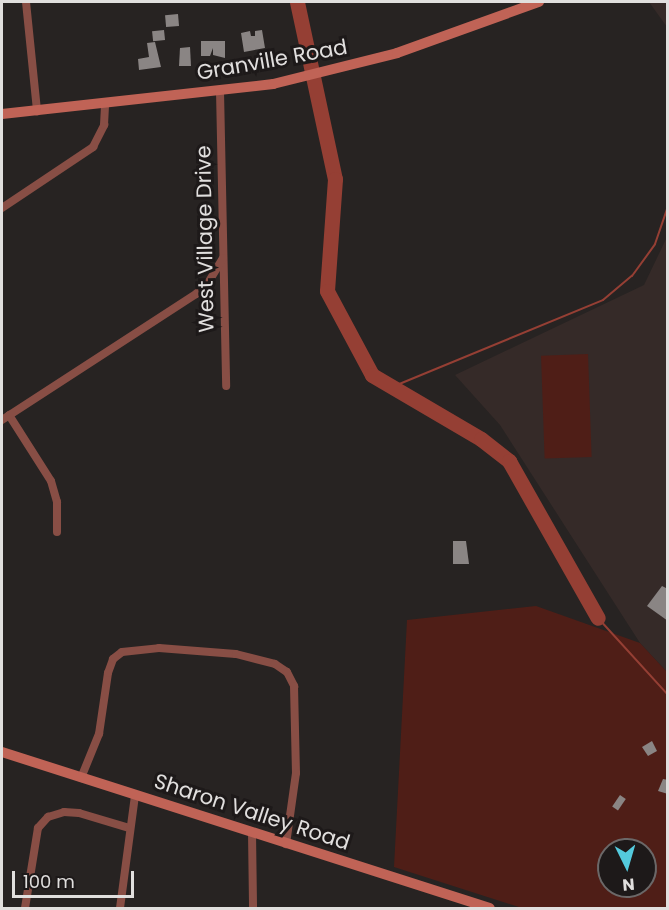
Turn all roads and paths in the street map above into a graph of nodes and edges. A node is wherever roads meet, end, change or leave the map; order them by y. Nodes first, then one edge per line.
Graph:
1 (26, 2) edge
2 (539, 2) edge
3 (220, 91) junction
4 (105, 103) junction
5 (37, 111) junction
6 (2, 114) edge
7 (2, 208) edge
8 (223, 257) junction
9 (226, 386) dead end
10 (5, 418) edge
11 (57, 532) dead end
12 (2, 752) edge
13 (81, 778) junction
14 (135, 795) junction
15 (129, 828) junction
16 (252, 833) junction
17 (286, 844) junction
18 (25, 909) edge
19 (120, 909) edge
20 (253, 909) edge
21 (490, 909) edge

1 - 5 street
2 - 3 street, Granville Road
3 - 4 street, Granville Road
3 - 8 street, West Village Drive
4 - 5 street, Granville Road
4 - 7 street
5 - 6 street, Granville Road
8 - 9 street, West Village Drive
8 - 10 street
10 - 11 street
12 - 13 street, Sharon Valley Road
13 - 14 street, Sharon Valley Road
13 - 17 street
14 - 15 street
14 - 16 street, Sharon Valley Road
15 - 18 street
15 - 19 street
16 - 17 street, Sharon Valley Road
16 - 20 street
17 - 21 street, Sharon Valley Road

